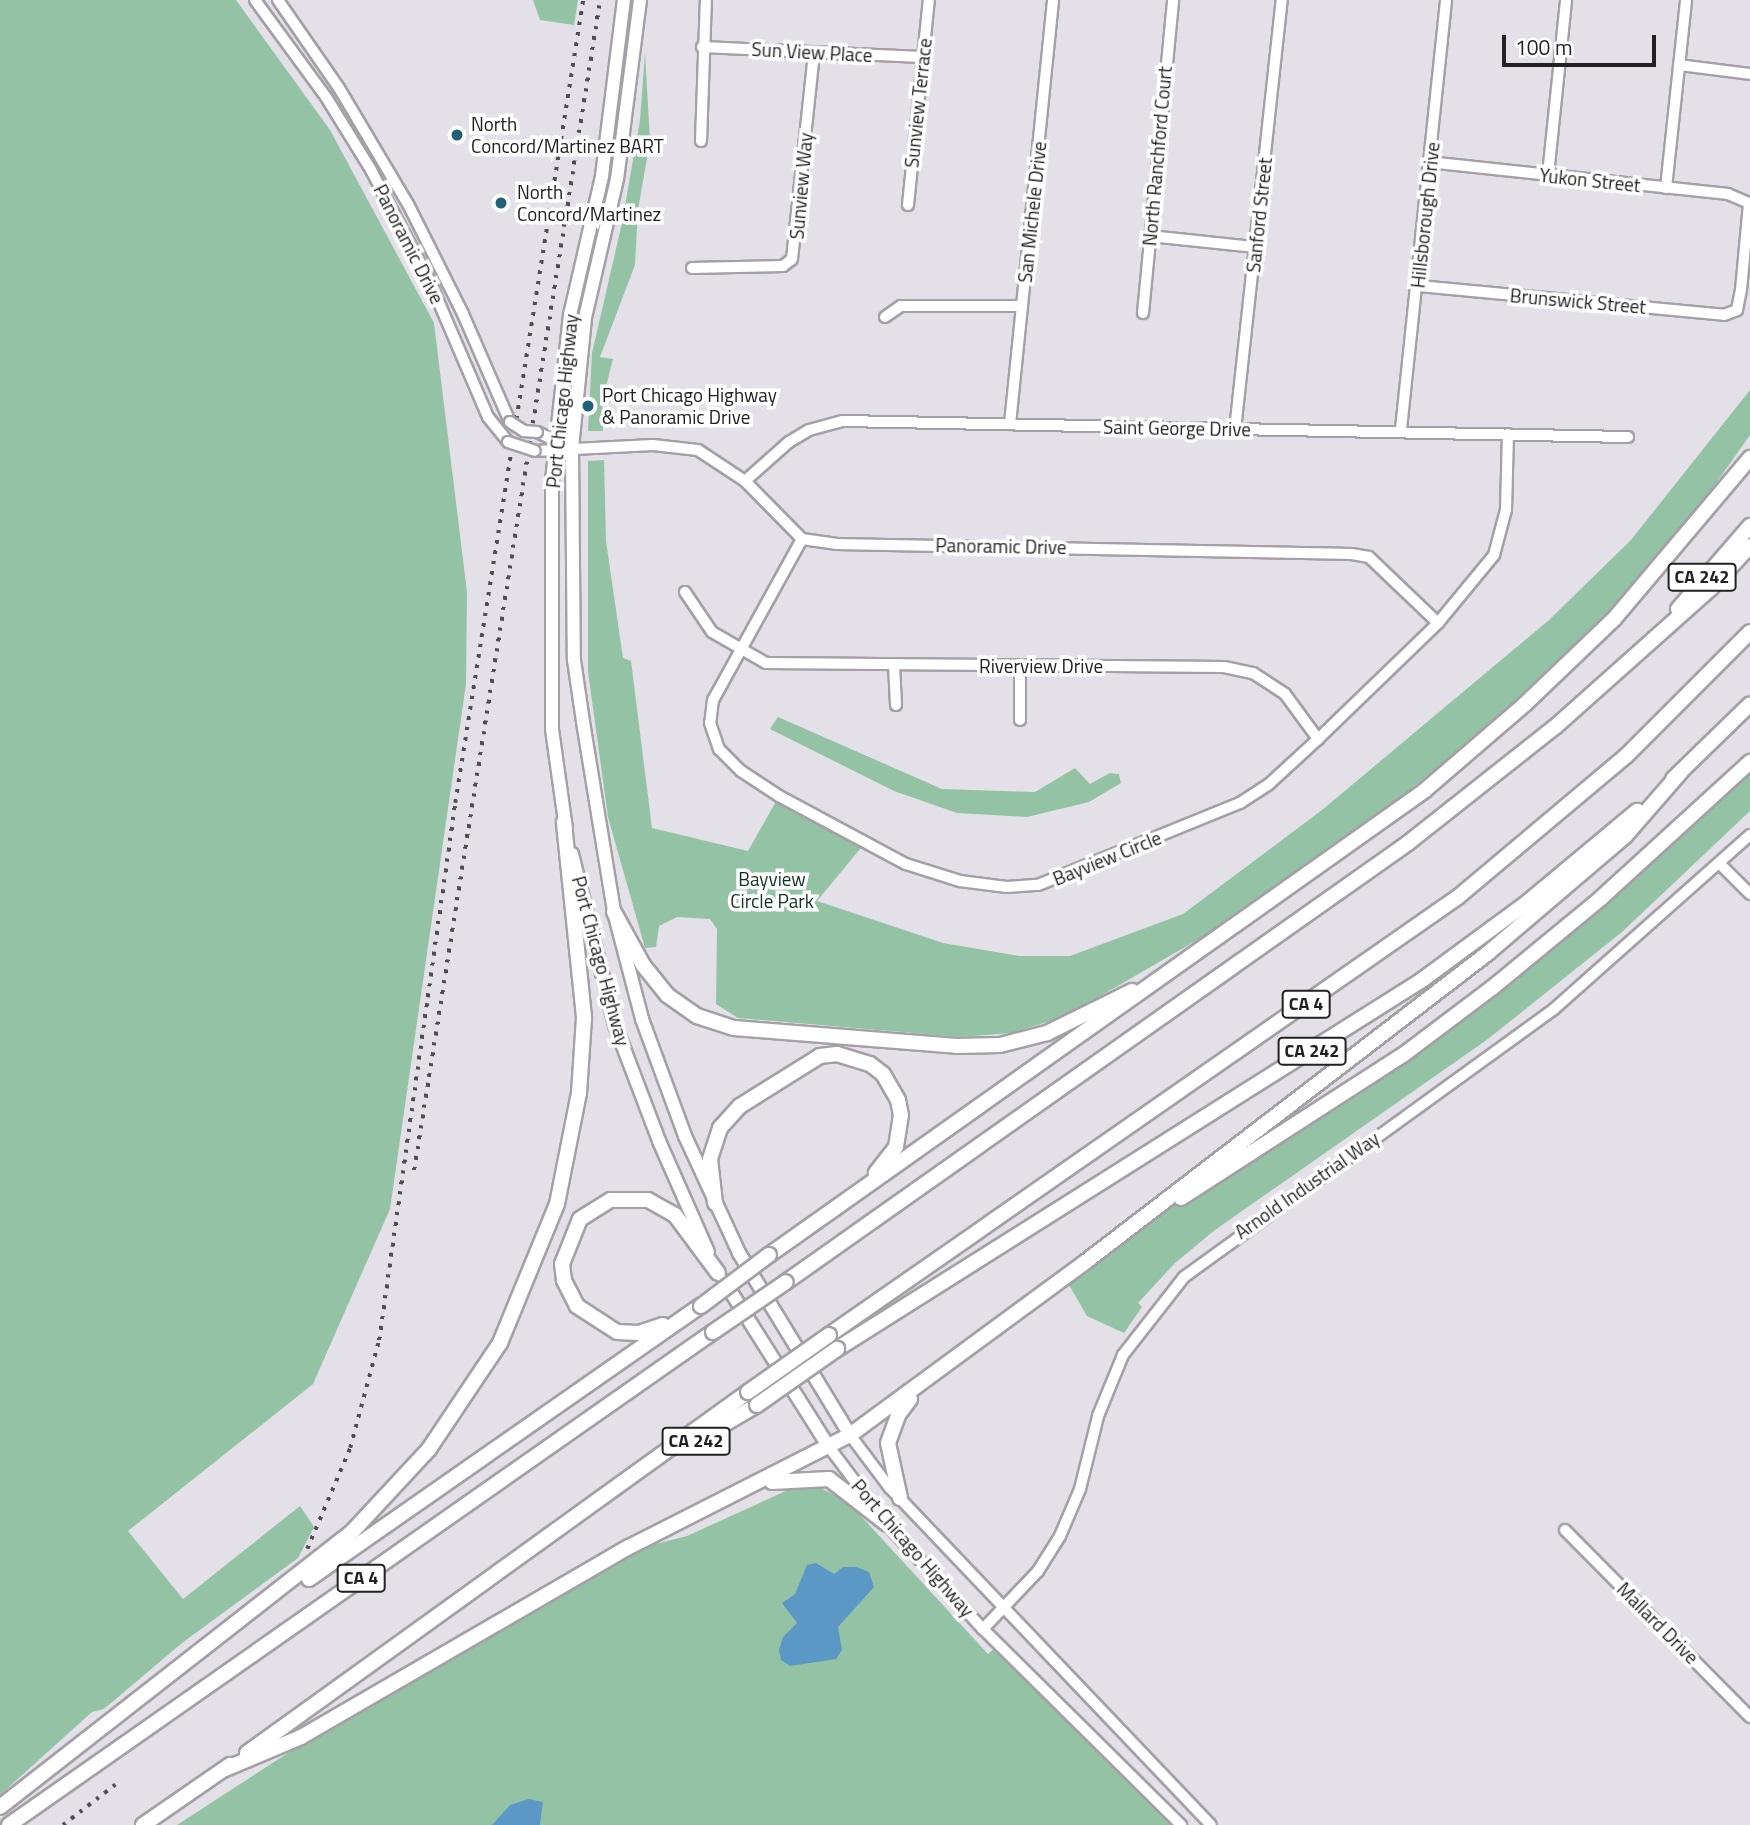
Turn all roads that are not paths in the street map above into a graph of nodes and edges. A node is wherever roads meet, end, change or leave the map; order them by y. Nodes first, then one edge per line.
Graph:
1 (254, 0) edge
2 (278, 0) edge
3 (624, 0) edge
4 (640, 0) edge
5 (706, 0) edge
6 (929, 0) edge
7 (1053, 0) edge
8 (1173, 0) edge
9 (1282, 0) edge
10 (1446, 0) edge
11 (1566, 0) edge
12 (1686, 0) edge
13 (702, 47) junction
14 (814, 53) junction
15 (922, 57) junction
16 (1679, 65) junction
17 (1750, 74) edge
18 (701, 141) dead end
19 (1431, 162) junction
20 (1548, 175) junction
21 (1666, 188) junction
22 (1749, 203) edge
23 (908, 205) dead end
24 (1150, 236) junction
25 (1255, 247) junction
26 (692, 268) dead end
27 (1419, 286) junction
28 (1022, 306) junction
29 (1143, 313) dead end
30 (885, 317) dead end
31 (1010, 424) junction
32 (1401, 429) junction
33 (1235, 430) junction
34 (1508, 434) junction
35 (558, 438) junction
36 (1628, 438) dead end
37 (572, 448) junction
38 (555, 452) junction
39 (1750, 458) edge
40 (745, 481) junction
41 (1750, 526) edge
42 (802, 539) junction
43 (1750, 547) edge
44 (685, 592) dead end
45 (1438, 623) junction
46 (1750, 632) edge
47 (1659, 633) junction
48 (739, 647) junction
49 (894, 665) junction
50 (1020, 666) junction
51 (1750, 704) edge
52 (896, 705) dead end
53 (1020, 720) dead end
54 (1318, 739) junction
55 (1750, 762) edge
56 (1680, 773) junction
57 (564, 822) junction
58 (1750, 835) edge
59 (1721, 864) junction
60 (1750, 894) edge
61 (614, 912) junction
62 (1249, 918) junction
63 (715, 1203) junction
64 (842, 1204) junction
65 (1084, 1263) junction
66 (723, 1278) junction
67 (700, 1303) junction
68 (941, 1372) junction
69 (850, 1435) junction
70 (829, 1447) junction
71 (635, 1477) junction
72 (758, 1483) junction
73 (900, 1498) junction
74 (887, 1524) junction
75 (1565, 1530) dead end
76 (1003, 1608) junction
77 (983, 1629) junction
78 (177, 1666) junction
79 (1750, 1717) edge
80 (225, 1769) junction
81 (0, 1807) edge
82 (9, 1825) edge
83 (143, 1825) edge
84 (1181, 1825) edge
85 (1211, 1825) edge

1 - 38 street, Panoramic Drive, bridge
2 - 35 street, Panoramic Drive, bridge
3 - 35 main road, Port Chicago Highway
4 - 37 main road, Port Chicago Highway
5 - 13 street
6 - 15 street, Sunview Terrace
7 - 28 street, San Michele Drive
8 - 24 street, North Ranchford Court
9 - 25 street, Sanford Street
10 - 19 street, Hillsborough Drive
11 - 20 street
12 - 16 street
13 - 14 street, Sun View Place
13 - 18 street
14 - 15 street, Sun View Place
14 - 26 street, Sunview Way
15 - 23 street, Sunview Terrace
16 - 17 street
16 - 21 street
19 - 20 street, Yukon Street
19 - 27 street, Hillsborough Drive
20 - 21 street, Yukon Street
21 - 22 street, Yukon Street
22 - 27 street, Brunswick Street
24 - 25 street
24 - 29 street, North Ranchford Court
25 - 33 street, Sanford Street
27 - 32 street, Hillsborough Drive
28 - 30 street
28 - 31 street, San Michele Drive
31 - 33 street, Saint George Drive
31 - 40 street, Saint George Drive
32 - 33 street, Saint George Drive
32 - 34 street, Saint George Drive
34 - 36 street, Saint George Drive
34 - 45 street, Bayview Circle
35 - 37 street, Panoramic Drive
35 - 38 main road, Port Chicago Highway
37 - 38 street, Panoramic Drive
37 - 40 street, Panoramic Drive
37 - 61 main road, Port Chicago Highway
38 - 57 main road, Port Chicago Highway
39 - 62 highway
40 - 42 street, Panoramic Drive
41 - 47 highway, CA 242
42 - 45 street, Panoramic Drive
42 - 48 street, Bayview Circle
43 - 47 highway, CA 4
44 - 48 street, Riverview Drive
45 - 54 street, Bayview Circle
46 - 71 highway, CA 4, bridge
47 - 82 highway, CA 4, bridge
48 - 49 street, Riverview Drive
48 - 54 street, Bayview Circle
49 - 50 street, Riverview Drive
49 - 52 street
50 - 53 street
50 - 54 street, Riverview Drive
51 - 56 highway, CA 242
55 - 65 highway
56 - 65 highway
56 - 71 highway, CA 242, bridge
57 - 66 main road, Port Chicago Highway
57 - 78 highway
58 - 59 street, Arnold Industrial Way
59 - 60 street
59 - 76 street, Arnold Industrial Way
61 - 62 highway
61 - 63 main road, Port Chicago Highway
62 - 64 highway
63 - 64 highway
63 - 69 main road, Port Chicago Highway
64 - 66 highway, bridge
65 - 68 highway
66 - 67 highway, bridge
66 - 67 highway
66 - 70 main road, Port Chicago Highway
67 - 78 highway
68 - 69 highway
68 - 73 highway
69 - 70 highway
69 - 73 street, Port Chicago Highway
70 - 72 highway
70 - 74 street, Port Chicago Highway
71 - 80 highway, CA 4
72 - 74 highway
72 - 80 highway
73 - 76 street, Port Chicago Highway
74 - 77 street, Port Chicago Highway
75 - 79 street, Mallard Drive
76 - 77 street, Arnold Industrial Way
76 - 85 street, Port Chicago Highway
77 - 84 street, Port Chicago Highway
78 - 81 highway
80 - 83 highway, CA 4

